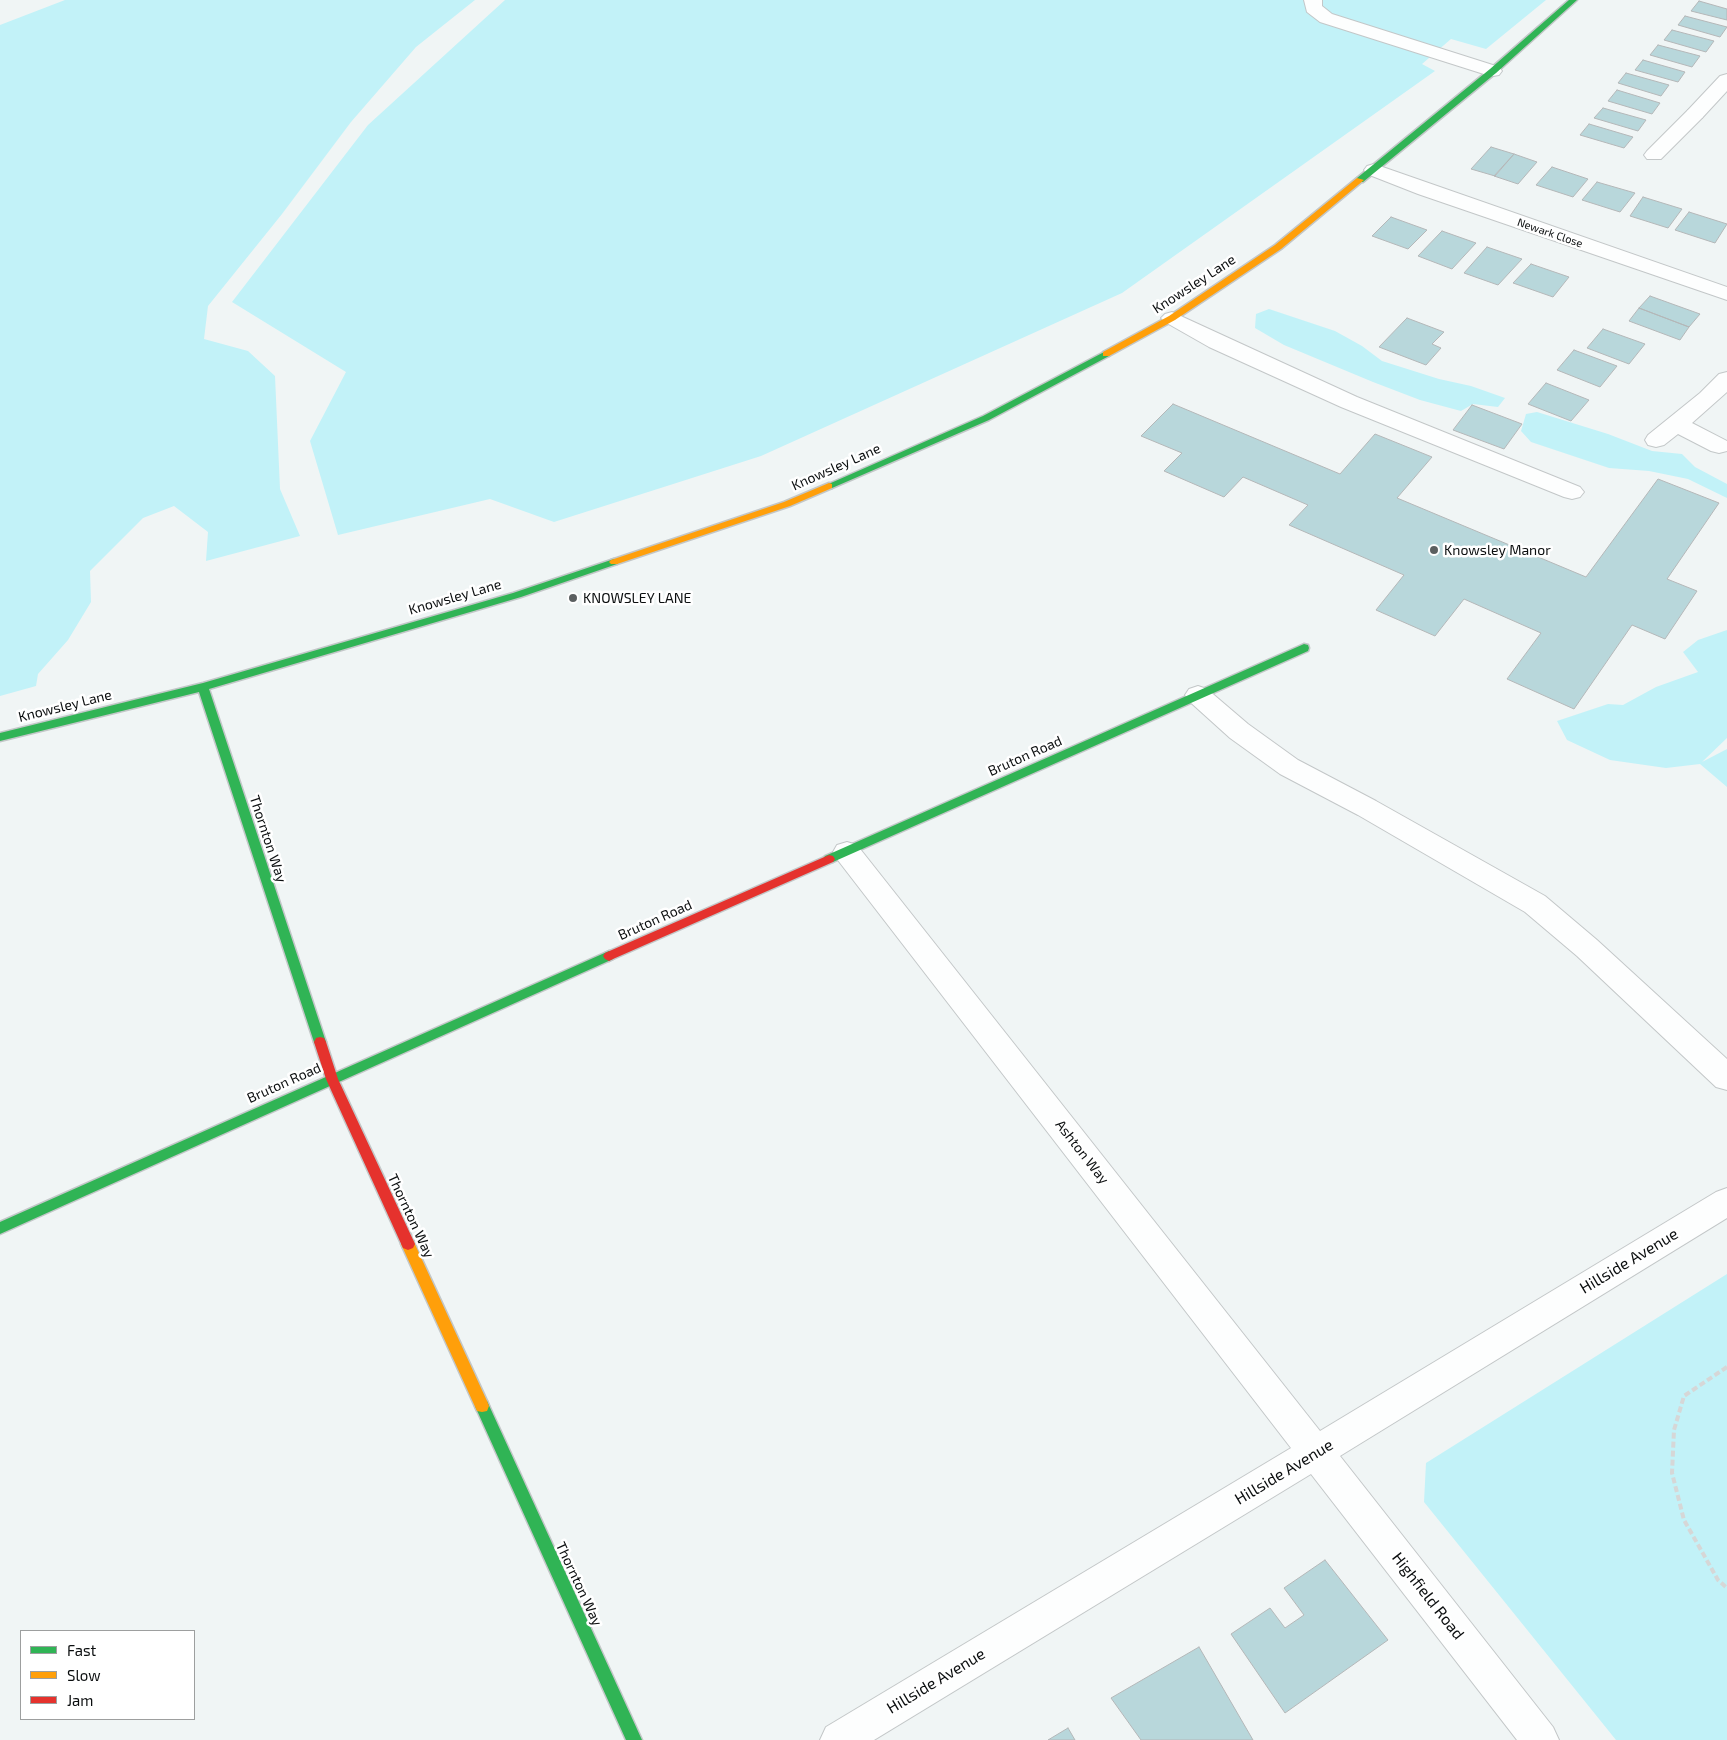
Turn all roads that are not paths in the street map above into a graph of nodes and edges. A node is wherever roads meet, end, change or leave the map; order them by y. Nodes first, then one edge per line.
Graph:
1 (1313, 0) edge
2 (1573, 0) edge
3 (1493, 71) junction
4 (1727, 80) edge
5 (1654, 155) dead end
6 (1374, 170) junction
7 (1727, 294) edge
8 (1172, 318) junction
9 (1727, 379) edge
10 (1676, 424) junction
11 (1656, 440) dead end
12 (1719, 446) dead end
13 (1572, 492) dead end
14 (1304, 648) dead end
15 (203, 687) junction
16 (1198, 694) junction
17 (0, 737) edge
18 (847, 852) junction
19 (1727, 1078) edge
20 (332, 1079) junction
21 (1727, 1202) edge
22 (0, 1228) edge
23 (1316, 1452) junction
24 (634, 1740) edge
25 (839, 1740) edge
26 (1540, 1740) edge

1 - 3 street
2 - 3 street, Knowsley Lane
3 - 6 street, Knowsley Lane
4 - 5 street
6 - 7 street, Newark Close
6 - 8 street, Knowsley Lane
8 - 13 street
8 - 15 street, Knowsley Lane
9 - 10 street
10 - 11 street
10 - 12 street
14 - 16 street, Bruton Road
15 - 17 street, Knowsley Lane
15 - 20 street, Thornton Way
16 - 18 street, Bruton Road
16 - 19 street
18 - 20 street, Bruton Road
18 - 23 street, Ashton Way
20 - 22 street, Bruton Road
20 - 24 street, Thornton Way
21 - 23 street, Hillside Avenue
23 - 25 street, Hillside Avenue
23 - 26 street, Highfield Road

